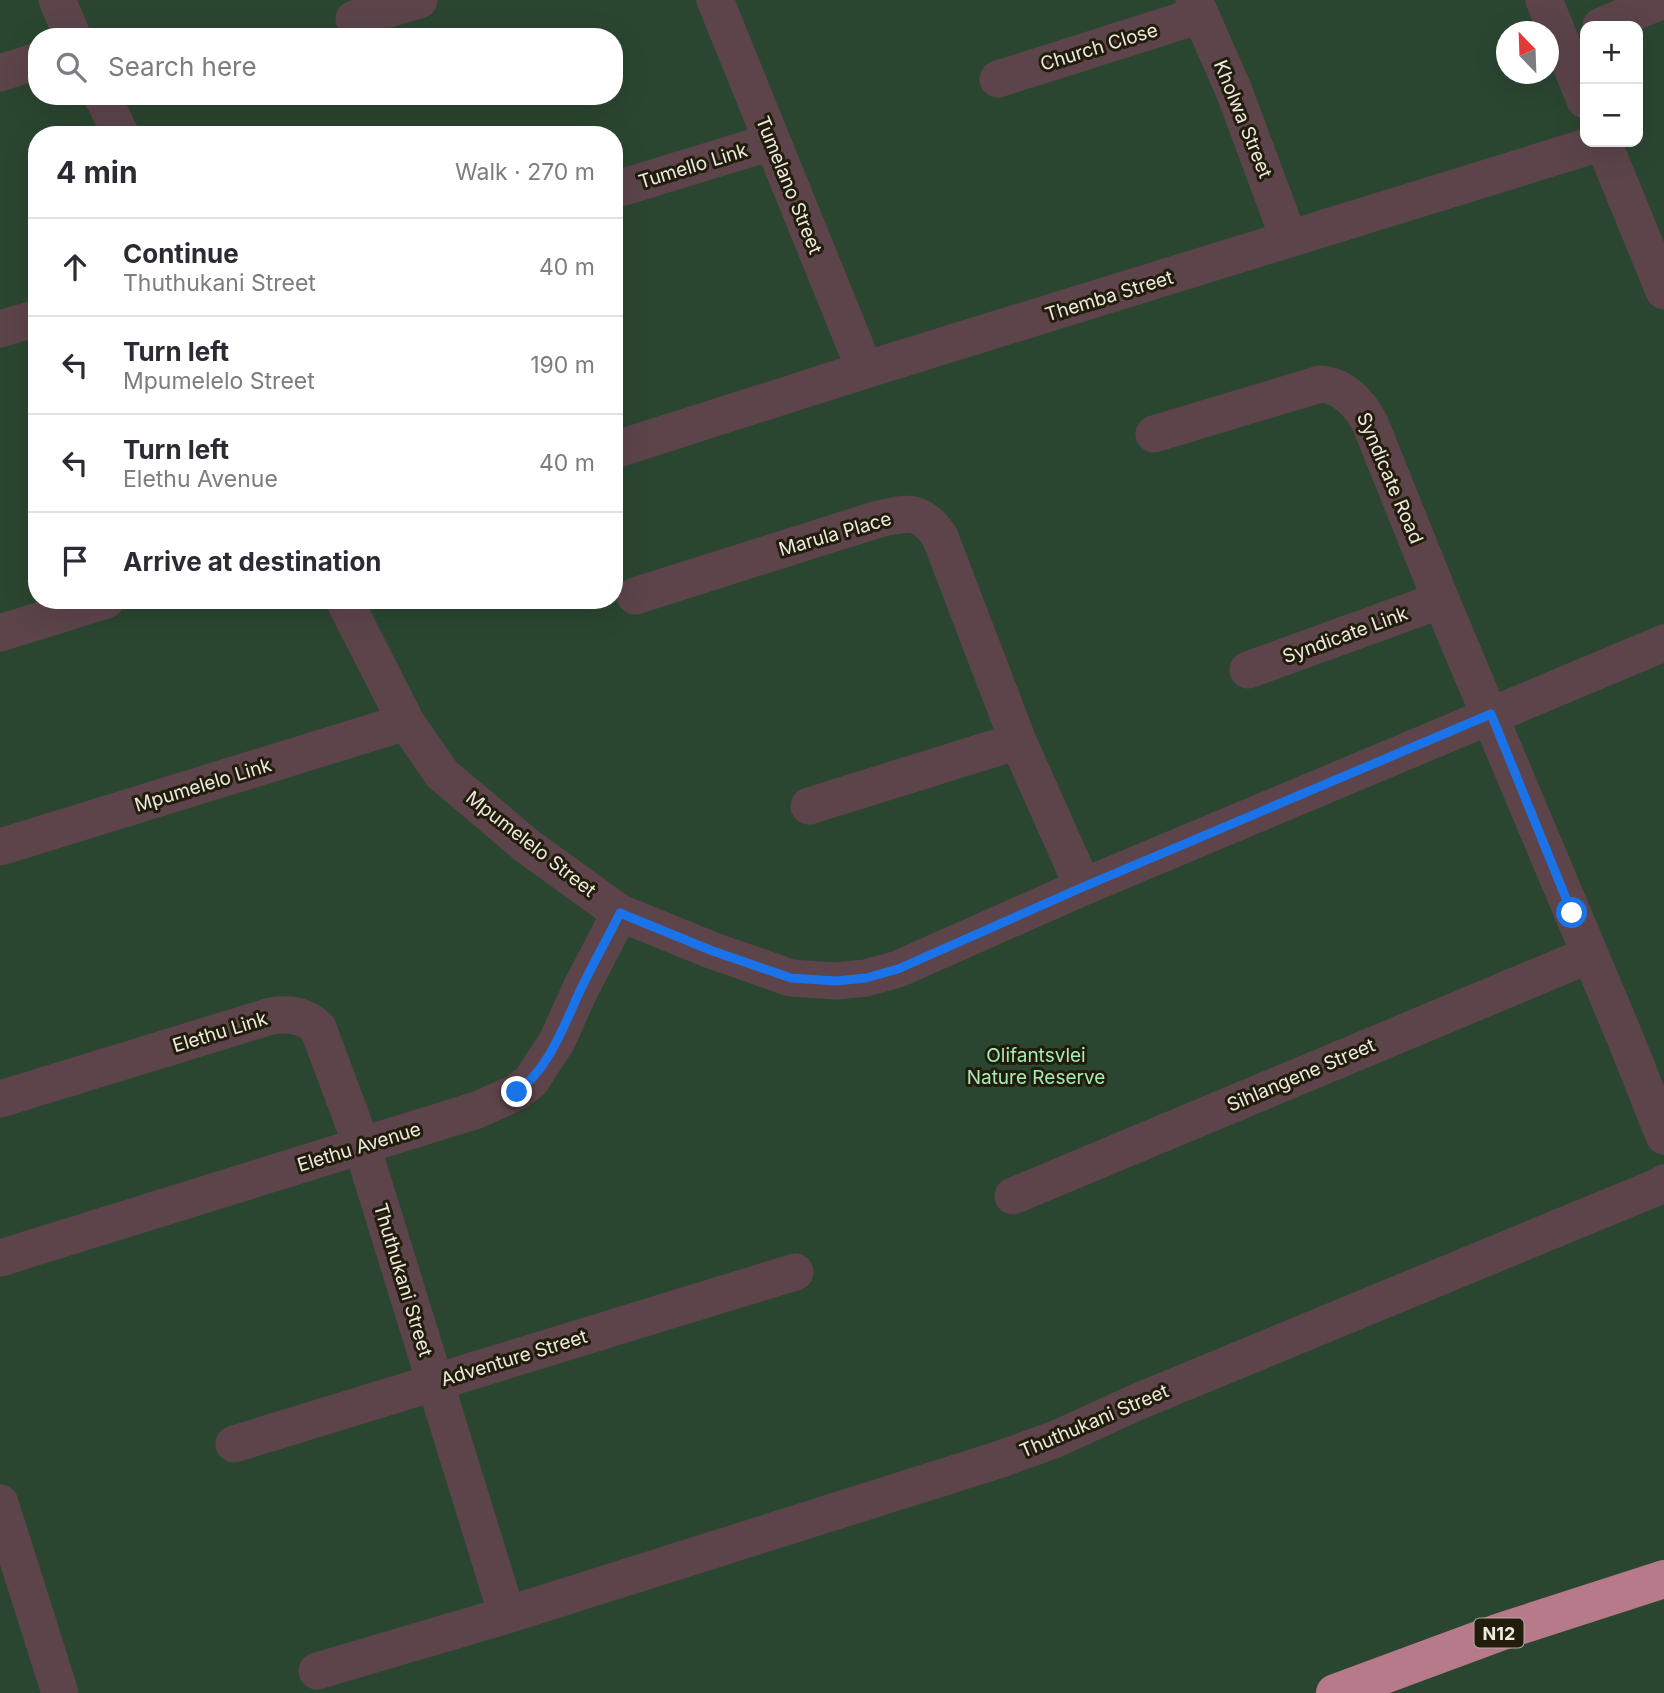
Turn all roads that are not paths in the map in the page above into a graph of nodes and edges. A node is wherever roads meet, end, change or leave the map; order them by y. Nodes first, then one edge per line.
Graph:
1 (57, 0) edge
2 (419, 0) edge
3 (715, 0) edge
4 (1544, 0) edge
5 (1663, 0) edge
6 (1197, 7) edge
7 (354, 19) dead end
8 (1613, 21) edge
9 (70, 28) edge
10 (1573, 38) edge
11 (28, 64) edge
12 (0, 73) edge
13 (998, 79) dead end
14 (1582, 84) edge
15 (106, 105) edge
16 (117, 126) edge
17 (771, 142) junction
18 (1587, 147) edge
19 (1605, 147) edge
20 (623, 187) edge
21 (1289, 239) junction
22 (1664, 291) edge
23 (28, 321) edge
24 (0, 330) edge
25 (865, 370) junction
26 (1154, 434) dead end
27 (623, 447) edge
28 (635, 596) dead end
29 (1441, 600) junction
30 (77, 609) edge
31 (349, 609) edge
32 (0, 633) edge
33 (1664, 643) edge
34 (1248, 670) dead end
35 (1491, 714) junction
36 (406, 722) junction
37 (1017, 741) junction
38 (809, 806) dead end
39 (0, 847) edge
40 (1083, 887) junction
41 (620, 913) junction
42 (1589, 955) junction
43 (0, 1099) edge
44 (1664, 1136) edge
45 (362, 1146) junction
46 (1664, 1183) edge
47 (1013, 1196) dead end
48 (0, 1258) edge
49 (795, 1272) dead end
50 (434, 1382) junction
51 (234, 1444) dead end
52 (1, 1512) edge
53 (1664, 1579) edge
54 (508, 1615) junction
55 (317, 1671) dead end
56 (61, 1693) edge
57 (1335, 1693) edge

1 - 9 street
2 - 7 street
3 - 17 street, Tumelano Street
4 - 10 street
5 - 8 street
6 - 13 street, Church Close
6 - 21 street, Kholwa Street
10 - 14 street
11 - 12 street
15 - 16 street
17 - 20 street, Tumello Link
17 - 25 street, Tumelano Street
18 - 21 street, Themba Street
19 - 22 street
21 - 25 street, Themba Street
23 - 24 street
25 - 27 street, Themba Street
26 - 29 street, Syndicate Road
28 - 37 street, Marula Place
29 - 34 street, Syndicate Link
29 - 35 street, Syndicate Road
30 - 32 street
31 - 36 street, Mpumelelo Street
33 - 35 street, Mpumelelo Street
35 - 40 street, Mpumelelo Street
35 - 42 street
36 - 39 street, Mpumelelo Link
36 - 41 street, Mpumelelo Street
37 - 38 street
37 - 40 street, Marula Place
40 - 41 street, Mpumelelo Street
41 - 45 street, Elethu Avenue
42 - 44 street
42 - 47 street, Sihlangene Street
43 - 45 street, Elethu Link
45 - 48 street, Elethu Avenue
45 - 50 street, Thuthukani Street
46 - 54 street, Thuthukani Street
49 - 50 street, Adventure Street
50 - 51 street, Adventure Street
50 - 54 street, Thuthukani Street
52 - 56 street
53 - 57 highway, N12
54 - 55 street, Thuthukani Street

